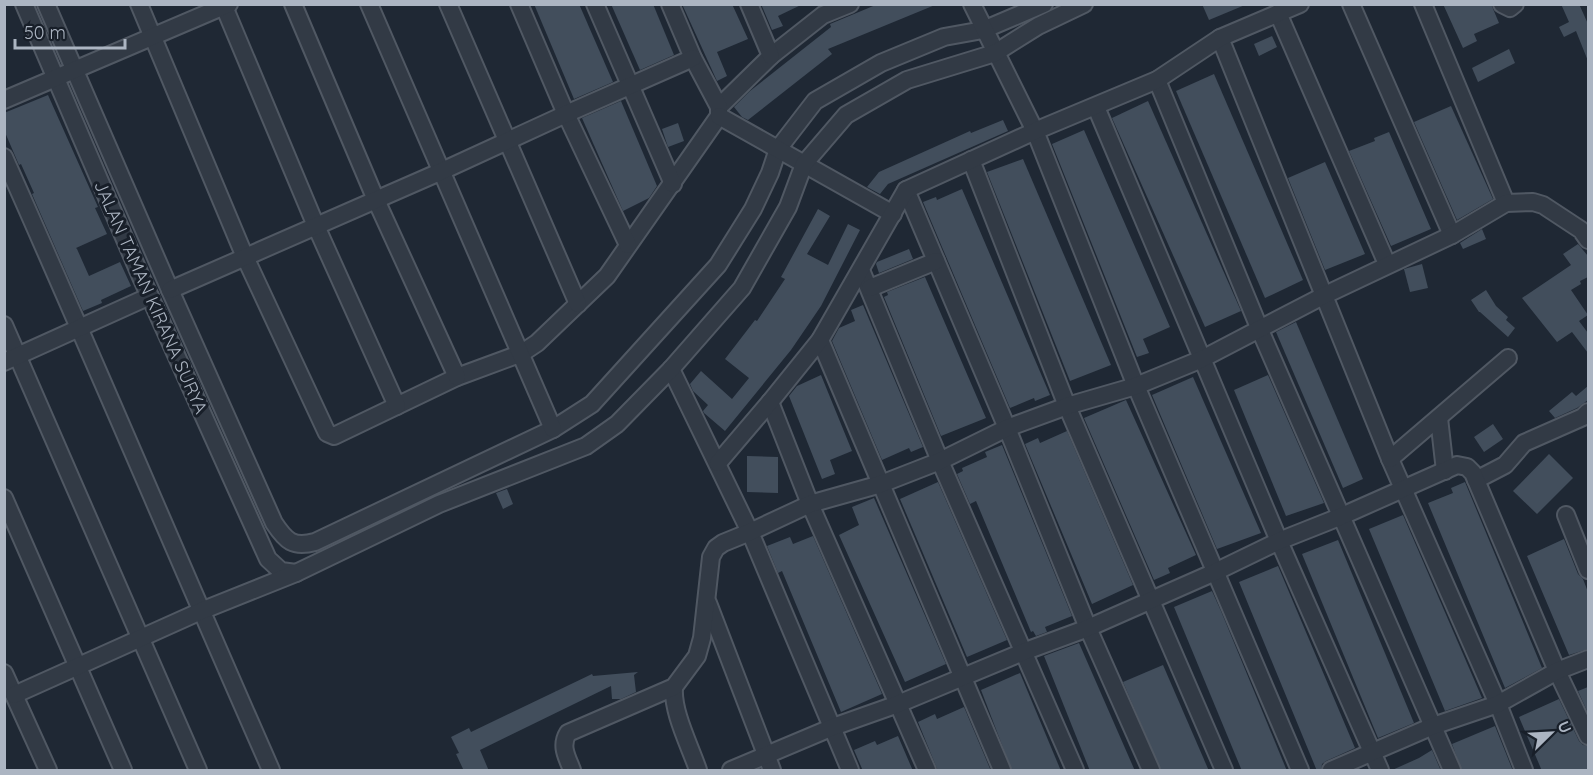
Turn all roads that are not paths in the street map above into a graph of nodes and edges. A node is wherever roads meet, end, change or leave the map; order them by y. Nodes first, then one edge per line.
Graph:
1 (24, 4) edge
2 (46, 4) edge
3 (140, 4) edge
4 (293, 4) edge
5 (369, 4) edge
6 (448, 4) edge
7 (519, 4) edge
8 (595, 4) edge
9 (670, 4) edge
10 (749, 4) edge
11 (850, 4) edge
12 (972, 4) edge
13 (1044, 4) edge
14 (1084, 4) edge
15 (1300, 4) edge
16 (1351, 4) edge
17 (1424, 4) edge
18 (1502, 4) edge
19 (1515, 4) edge
20 (225, 5) edge
21 (820, 10) edge
22 (1278, 13) junction
23 (983, 30) junction
24 (154, 37) junction
25 (1220, 38) junction
26 (995, 53) junction
27 (771, 56) junction
28 (693, 58) junction
29 (75, 71) junction
30 (56, 79) junction
31 (1157, 80) junction
32 (631, 85) junction
33 (4, 100) edge
34 (1096, 107) junction
35 (719, 111) junction
36 (566, 114) junction
37 (1035, 130) junction
38 (508, 141) junction
39 (778, 149) junction
40 (4, 157) edge
41 (971, 160) junction
42 (804, 164) junction
43 (442, 171) junction
44 (673, 183) junction
45 (906, 190) junction
46 (376, 200) junction
47 (1506, 203) junction
48 (893, 214) junction
49 (316, 226) junction
50 (1452, 235) junction
51 (1588, 240) edge
52 (628, 245) junction
53 (245, 257) junction
54 (936, 261) junction
55 (1387, 264) junction
56 (861, 270) junction
57 (870, 288) junction
58 (170, 290) junction
59 (150, 296) junction
60 (1323, 296) junction
61 (578, 304) junction
62 (4, 326) edge
63 (80, 328) junction
64 (1260, 330) junction
65 (820, 340) junction
66 (522, 353) junction
67 (1508, 358) dead end
68 (11, 359) edge
69 (1202, 359) junction
70 (671, 369) junction
71 (457, 377) junction
72 (1136, 386) junction
73 (770, 402) junction
74 (397, 406) junction
75 (1067, 406) junction
76 (1588, 412) edge
77 (1439, 418) junction
78 (1007, 428) junction
79 (553, 429) junction
80 (1390, 459) junction
81 (940, 461) junction
82 (718, 463) junction
83 (1445, 471) junction
84 (1476, 480) junction
85 (881, 484) junction
86 (1402, 489) junction
87 (4, 498) edge
88 (810, 504) junction
89 (1566, 515) dead end
90 (1342, 516) junction
91 (750, 532) junction
92 (1279, 541) junction
93 (1588, 570) edge
94 (1215, 572) junction
95 (296, 573) junction
96 (707, 600) junction
97 (1151, 600) junction
98 (201, 611) junction
99 (1088, 628) junction
100 (141, 639) junction
101 (1023, 652) junction
102 (1588, 659) edge
103 (78, 667) junction
104 (1557, 671) junction
105 (4, 673) edge
106 (962, 677) junction
107 (674, 687) junction
108 (14, 695) junction
109 (898, 704) junction
110 (1498, 704) junction
111 (1433, 726) junction
112 (833, 727) junction
113 (1588, 736) edge
114 (765, 754) junction
115 (1373, 754) junction
116 (48, 771) edge
117 (123, 771) edge
118 (198, 771) edge
119 (271, 771) edge
120 (572, 771) edge
121 (698, 771) edge
122 (731, 771) edge
123 (772, 771) edge
124 (850, 771) edge
125 (927, 771) edge
126 (1002, 771) edge
127 (1075, 771) edge
128 (1151, 771) edge
129 (1224, 771) edge
130 (1300, 771) edge
131 (1332, 771) edge
132 (1380, 771) edge
133 (1452, 771) edge
134 (1524, 771) edge

1 - 30 street, JALAN TAMAN KIRANA SURYA
2 - 29 street, JALAN TAMAN KIRANA SURYA
3 - 24 street
4 - 46 street
5 - 43 street
6 - 38 street
7 - 36 street
8 - 32 street
9 - 28 street
10 - 27 street
11 - 21 street
12 - 23 street
13 - 23 street
14 - 26 street
15 - 22 street
16 - 50 street
17 - 47 street
18 - 19 street
20 - 24 street
20 - 49 street
21 - 27 street
22 - 25 street
22 - 55 street
23 - 26 street
23 - 39 street
24 - 29 street
24 - 53 street
25 - 31 street
25 - 60 street
26 - 37 street
26 - 42 street
27 - 35 street
28 - 32 street
28 - 35 street
29 - 30 street
29 - 58 street, JALAN TAMAN KIRANA SURYA
30 - 33 street
30 - 59 street, JALAN TAMAN KIRANA SURYA
31 - 34 street
31 - 64 street
32 - 36 street
32 - 44 street
34 - 37 street
34 - 69 street
35 - 39 street
35 - 44 street
36 - 38 street
36 - 52 street
37 - 41 street
37 - 72 street
38 - 43 street
38 - 61 street
39 - 42 street
39 - 79 street
40 - 63 street
41 - 45 street
41 - 75 street
42 - 48 street
42 - 70 street
43 - 46 street
43 - 66 street
44 - 52 street
45 - 48 street
45 - 54 street
46 - 49 street
46 - 71 street
47 - 50 street
47 - 51 street
48 - 56 street
49 - 53 street
49 - 74 street
50 - 55 street
52 - 61 street
53 - 58 street
53 - 74 street
54 - 57 street
54 - 78 street
55 - 60 street
56 - 57 street
56 - 65 street
57 - 81 street
58 - 79 street, JALAN TAMAN KIRANA SURYA
59 - 63 street
59 - 95 street, JALAN TAMAN KIRANA SURYA
60 - 64 street
60 - 80 street
61 - 66 street
62 - 68 street
63 - 68 street
63 - 98 street
64 - 69 street
64 - 90 street
65 - 73 street
65 - 85 street
66 - 71 street
66 - 79 street
67 - 77 street
68 - 100 street
69 - 72 street
69 - 92 street
70 - 82 street
70 - 95 street
71 - 74 street
72 - 75 street
72 - 94 street
73 - 82 street
73 - 88 street
75 - 78 street
75 - 97 street
76 - 84 street
77 - 80 street
77 - 83 street
78 - 81 street
78 - 99 street
80 - 86 street
81 - 85 street
81 - 101 street
82 - 91 street
83 - 84 street
83 - 86 street
84 - 104 street
85 - 88 street
85 - 106 street
86 - 90 street
86 - 110 street
87 - 103 street
88 - 91 street
88 - 109 street
89 - 93 street
90 - 92 street
90 - 111 street
91 - 96 street
91 - 112 street
92 - 94 street
92 - 115 street
94 - 97 street
94 - 130 street
95 - 98 street
96 - 107 street
96 - 114 street
97 - 99 street
97 - 129 street
98 - 100 street
98 - 119 street
99 - 101 street
99 - 128 street
100 - 103 street
100 - 118 street
101 - 106 street
101 - 127 street
102 - 104 street
103 - 108 street
103 - 117 street
104 - 110 street
104 - 113 street
105 - 108 street
106 - 109 street
106 - 126 street
107 - 120 street
107 - 121 street
108 - 116 street
109 - 112 street
109 - 125 street
110 - 111 street
110 - 134 street
111 - 115 street
111 - 133 street
112 - 114 street
112 - 124 street
114 - 122 street
114 - 123 street
115 - 131 street
115 - 132 street

